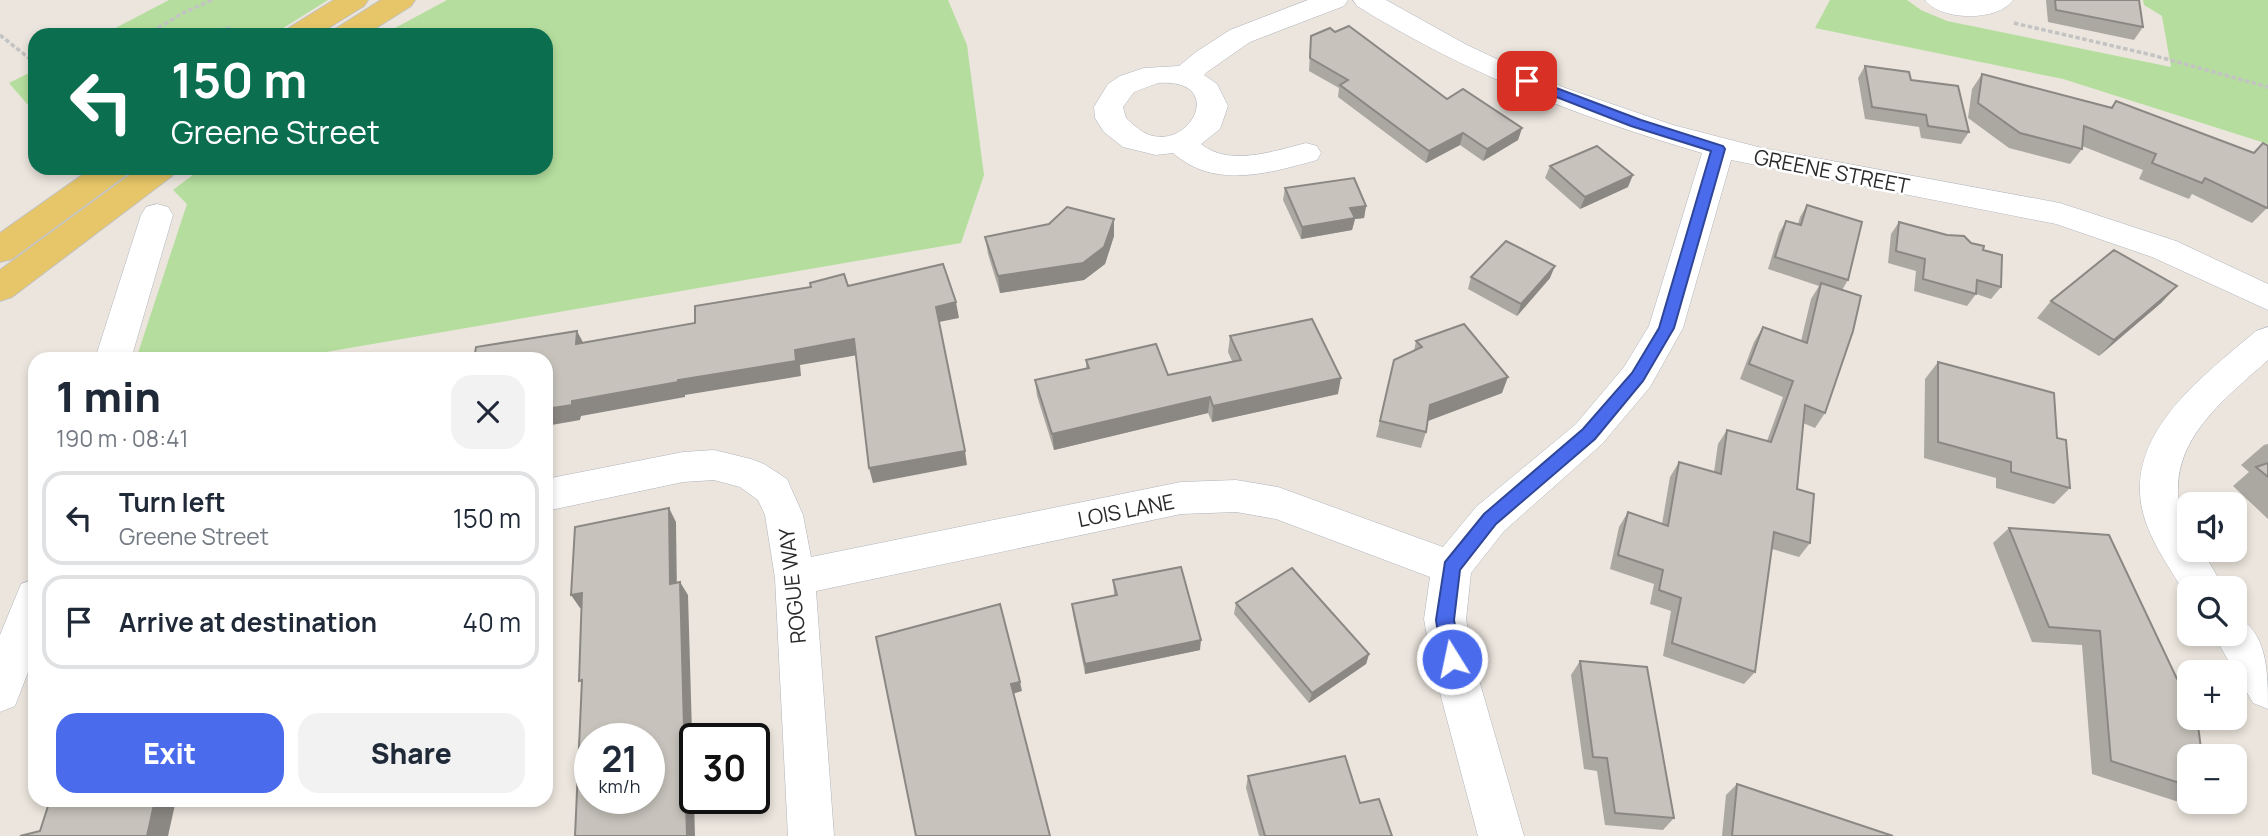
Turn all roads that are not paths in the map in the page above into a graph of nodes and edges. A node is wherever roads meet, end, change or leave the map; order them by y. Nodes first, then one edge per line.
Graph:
1 (354, 0) edge
2 (401, 0) edge
3 (1334, 0) edge
4 (1367, 0) edge
5 (1939, 0) edge
6 (2005, 11) edge
7 (308, 28) edge
8 (356, 28) edge
9 (1185, 75) junction
10 (1180, 143) junction
11 (1719, 149) junction
12 (1306, 153) dead end
13 (104, 175) edge
14 (152, 175) edge
15 (157, 215) dead end
16 (0, 250) edge
17 (0, 288) edge
18 (2268, 298) edge
19 (2268, 341) edge
20 (115, 352) edge
21 (553, 494) edge
22 (1451, 567) junction
23 (2196, 576) edge
24 (795, 578) junction
25 (28, 616) edge
26 (2241, 646) edge
27 (2268, 690) edge
28 (0, 692) edge
29 (811, 836) edge
30 (1501, 836) edge

1 - 7 main road
2 - 8 main road
3 - 9 street
4 - 11 street, GREENE STREET
5 - 6 street
9 - 10 street
9 - 10 street
10 - 12 street
11 - 18 street, GREENE STREET
11 - 22 street
13 - 16 main road
14 - 17 main road
15 - 20 street
19 - 23 street
21 - 24 street, ROGUE WAY
22 - 24 street, LOIS LANE
22 - 30 street
24 - 29 street, ROGUE WAY
25 - 28 street
26 - 27 street

